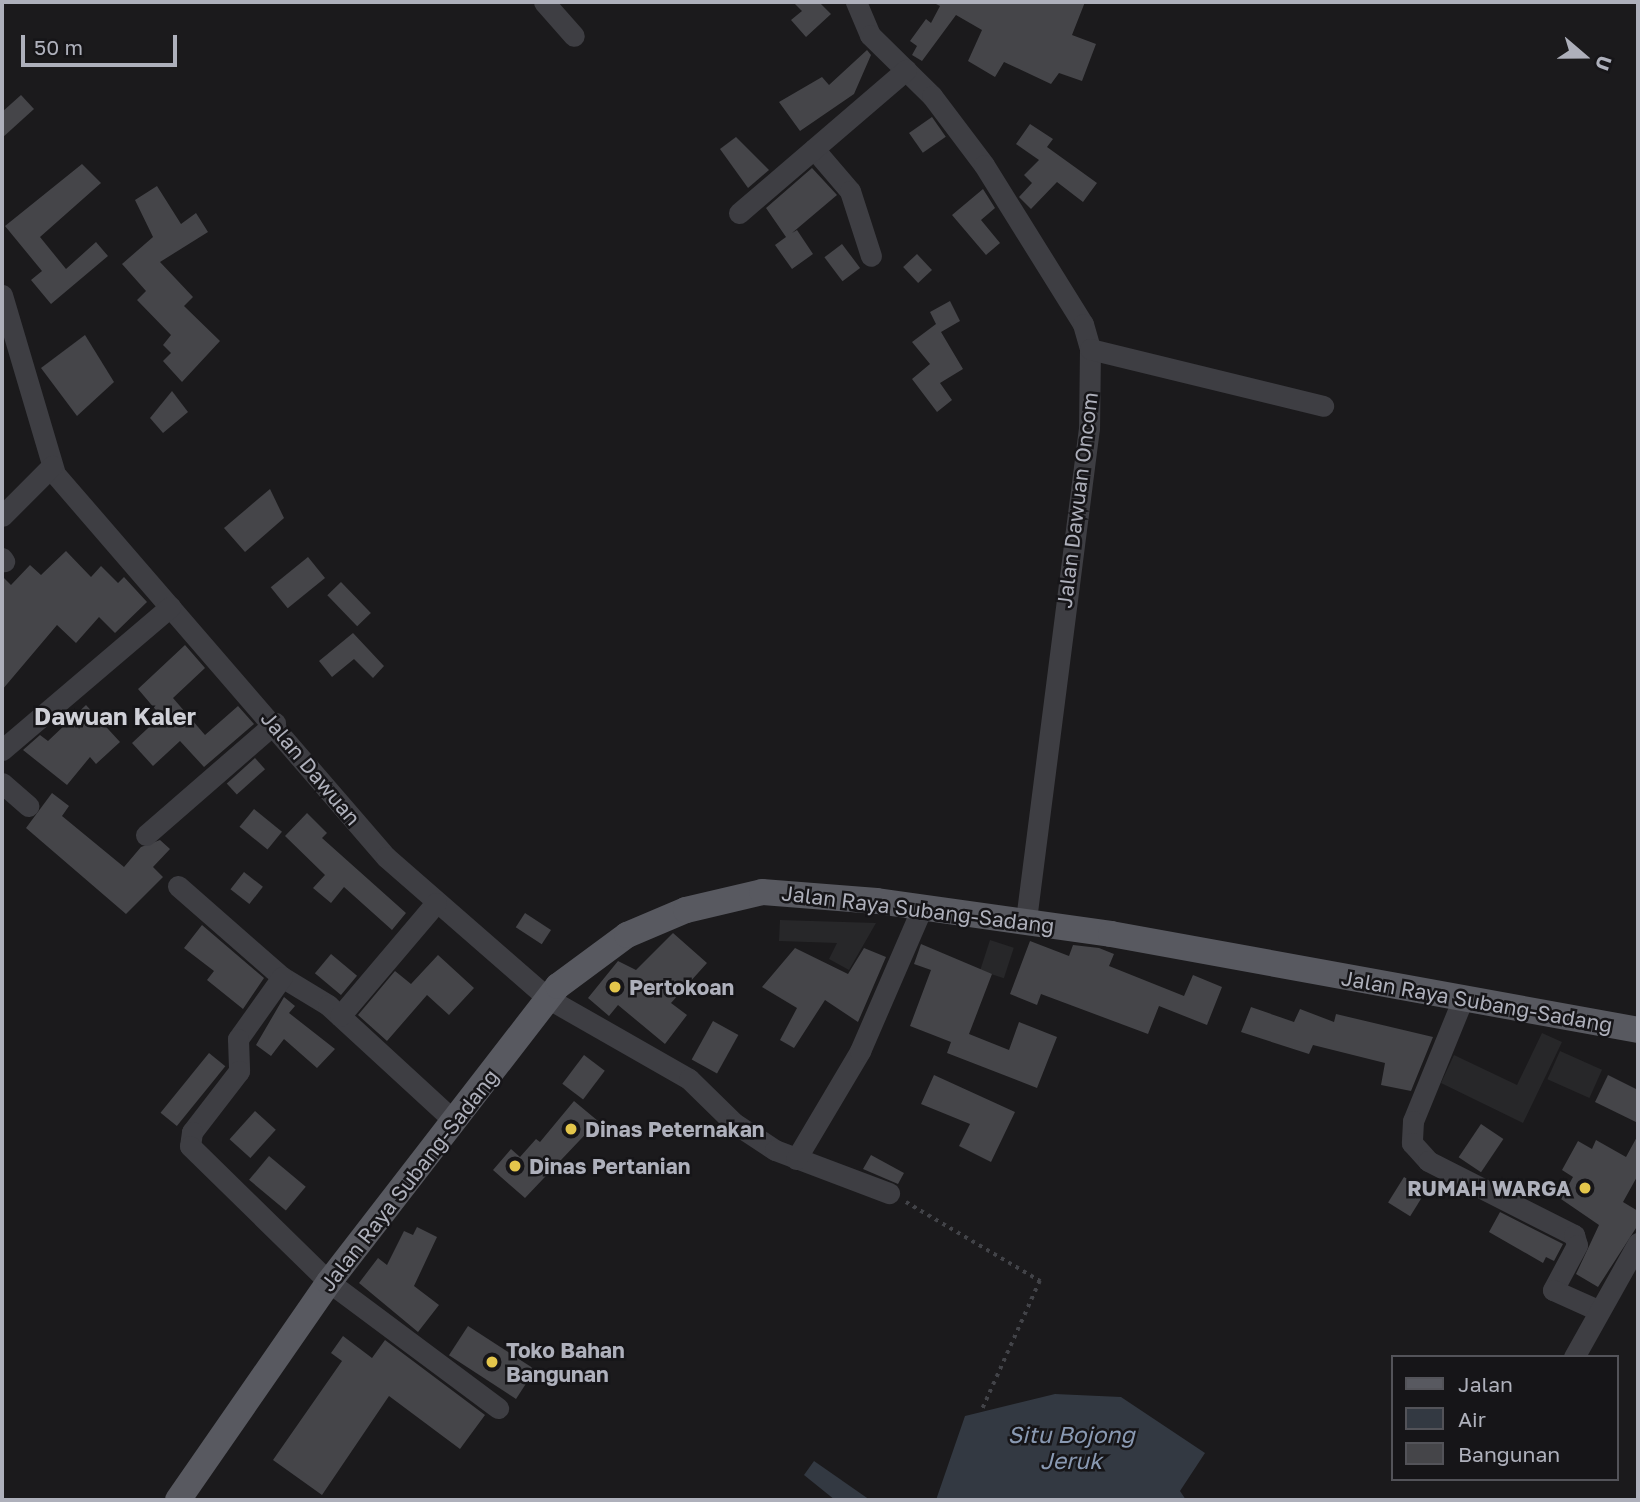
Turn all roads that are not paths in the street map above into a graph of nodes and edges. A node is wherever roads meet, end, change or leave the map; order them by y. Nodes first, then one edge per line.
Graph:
1 (544, 2) edge
2 (856, 2) edge
3 (574, 36) dead end
4 (906, 70) junction
5 (814, 149) junction
6 (739, 214) dead end
7 (871, 256) dead end
8 (2, 295) edge
9 (1090, 349) junction
10 (1322, 406) dead end
11 (53, 470) junction
12 (2, 516) edge
13 (170, 607) junction
14 (275, 723) junction
15 (2, 750) edge
16 (2, 783) edge
17 (28, 806) dead end
18 (146, 835) dead end
19 (178, 887) dead end
20 (436, 903) junction
21 (922, 908) junction
22 (1026, 920) junction
23 (282, 977) junction
24 (1464, 996) junction
25 (549, 999) junction
26 (340, 1016) junction
27 (1638, 1030) edge
28 (454, 1121) junction
29 (796, 1159) junction
30 (889, 1193) road end
31 (1638, 1244) edge
32 (1631, 1276) edge
33 (329, 1282) junction
34 (1600, 1311) junction
35 (1575, 1355) edge
36 (498, 1408) dead end
37 (178, 1500) edge

1 - 3 street
2 - 4 street, Jalan Dawuan Oncom
4 - 5 street
4 - 9 street, Jalan Dawuan Oncom
5 - 6 street
5 - 7 street
8 - 11 street
9 - 10 street
9 - 22 street, Jalan Dawuan Oncom
11 - 12 street
11 - 13 street, Jalan Dawuan
13 - 14 street, Jalan Dawuan
13 - 15 street
14 - 18 street
14 - 20 street, Jalan Dawuan
16 - 17 street
19 - 23 street
20 - 25 street, Jalan Dawuan
20 - 26 street
21 - 22 main road, Jalan Raya Subang-Sadang
21 - 25 main road, Jalan Raya Subang-Sadang
21 - 29 street
22 - 24 main road, Jalan Raya Subang-Sadang
23 - 26 street
23 - 33 street
24 - 27 main road, Jalan Raya Subang-Sadang
24 - 34 street
25 - 28 main road, Jalan Raya Subang-Sadang
25 - 29 street, Jalan Dawuan
26 - 28 street
28 - 33 main road, Jalan Raya Subang-Sadang
29 - 30 street, Jalan Dawuan
31 - 32 street
32 - 34 street
33 - 36 street
33 - 37 main road, Jalan Raya Subang-Sadang
34 - 35 street

